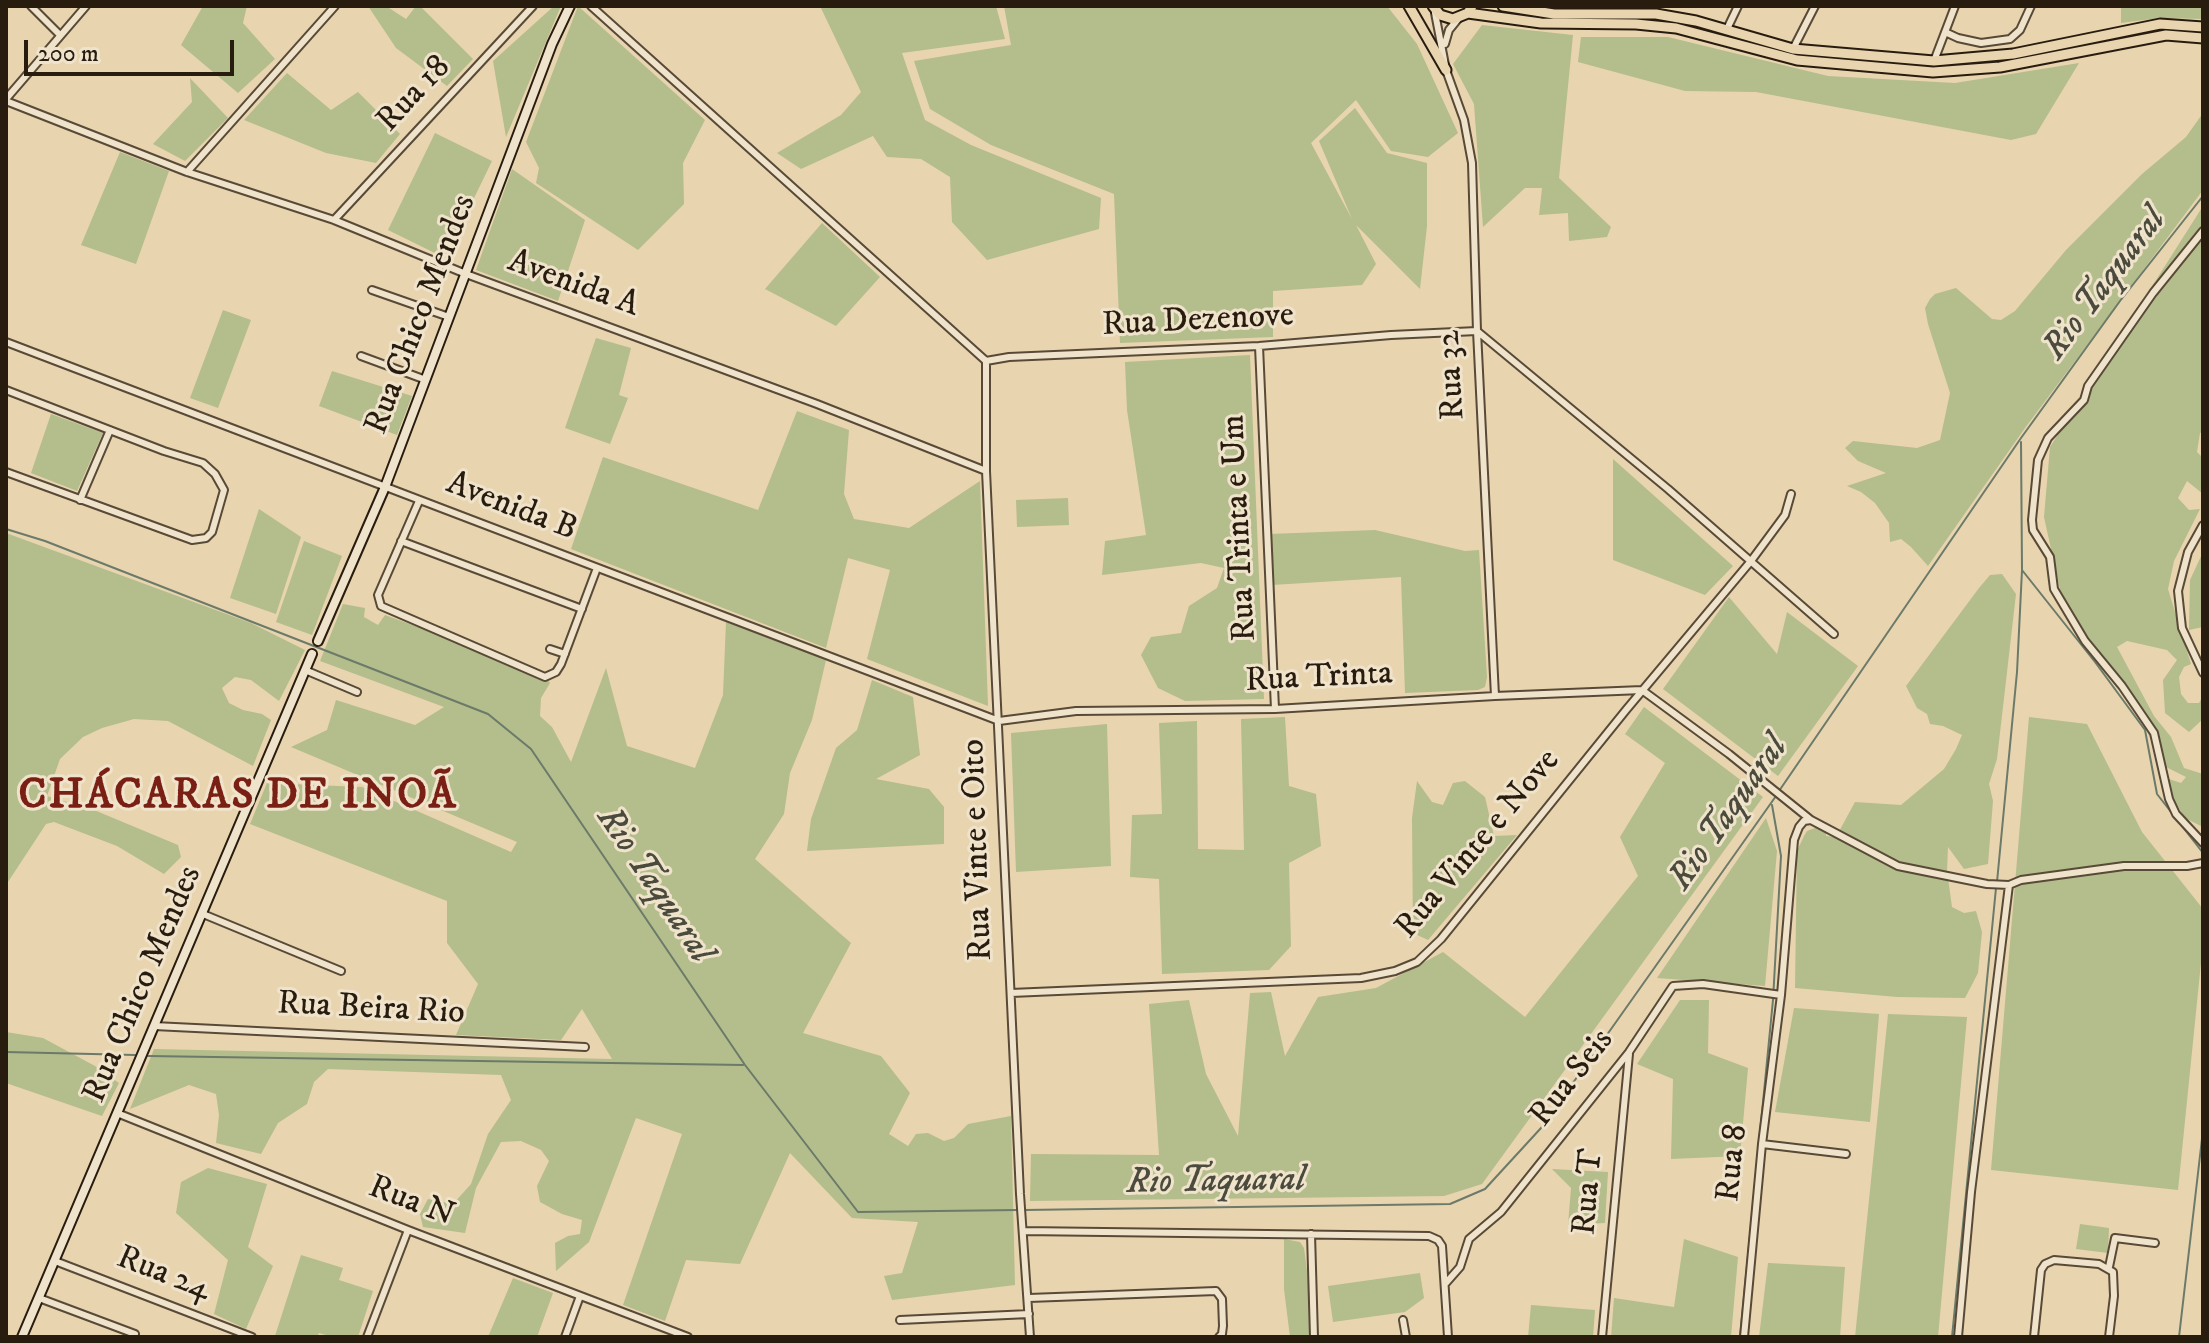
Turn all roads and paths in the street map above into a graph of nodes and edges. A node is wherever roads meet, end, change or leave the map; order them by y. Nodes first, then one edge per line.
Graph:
1 (31, 6) edge
2 (86, 6) edge
3 (335, 6) edge
4 (533, 6) edge
5 (570, 6) edge
6 (591, 6) edge
7 (1409, 6) edge
8 (1433, 6) edge
9 (1503, 6) edge
10 (1738, 6) edge
11 (1815, 6) edge
12 (1955, 6) edge
13 (2031, 6) edge
14 (1466, 13) edge
15 (2203, 27) edge
16 (1727, 29) junction
17 (1945, 32) junction
18 (60, 35) junction
19 (2203, 38) edge
20 (1793, 49) junction
21 (1444, 56) junction
22 (1934, 61) junction
23 (1446, 70) junction
24 (6, 100) edge
25 (187, 172) junction
26 (334, 220) junction
27 (2203, 231) edge
28 (466, 274) junction
29 (372, 290) dead end
30 (449, 317) junction
31 (1477, 331) junction
32 (6, 342) edge
33 (1259, 346) junction
34 (361, 356) dead end
35 (986, 361) junction
36 (426, 380) junction
37 (6, 390) edge
38 (110, 430) junction
39 (986, 471) junction
40 (6, 472) edge
41 (385, 487) junction
42 (1791, 494) dead end
43 (80, 500) junction
44 (419, 501) junction
45 (2203, 525) edge
46 (401, 541) junction
47 (1751, 561) junction
48 (597, 568) junction
49 (582, 609) junction
50 (1834, 634) dead end
51 (318, 641) dead end
52 (550, 649) dead end
53 (312, 654) dead end
54 (565, 654) junction
55 (305, 670) junction
56 (2203, 673) edge
57 (1642, 690) junction
58 (357, 692) dead end
59 (1495, 696) junction
60 (1275, 709) junction
61 (999, 721) junction
62 (1811, 820) junction
63 (2203, 843) edge
64 (2202, 864) edge
65 (2009, 885) junction
66 (203, 914) junction
67 (341, 971) dead end
68 (1011, 993) junction
69 (1775, 995) junction
70 (154, 1026) junction
71 (585, 1047) dead end
72 (1629, 1052) junction
73 (117, 1113) junction
74 (1762, 1144) junction
75 (1846, 1154) dead end
76 (408, 1230) junction
77 (1023, 1231) junction
78 (1311, 1234) junction
79 (2155, 1243) dead end
80 (55, 1261) junction
81 (2109, 1267) junction
82 (1445, 1284) junction
83 (580, 1296) junction
84 (39, 1298) junction
85 (1029, 1298) junction
86 (1029, 1314) junction
87 (900, 1320) dead end
88 (1403, 1320) dead end
89 (135, 1334) dead end
90 (22, 1337) edge
91 (252, 1337) edge
92 (367, 1337) edge
93 (565, 1337) edge
94 (688, 1337) edge
95 (1030, 1337) edge
96 (1219, 1337) edge
97 (1314, 1337) edge
98 (1406, 1337) edge
99 (1448, 1337) edge
100 (1602, 1337) edge
101 (1744, 1337) edge
102 (1958, 1337) edge
103 (2034, 1337) edge
104 (2109, 1337) edge

1 - 18 street
2 - 18 street
3 - 25 street
4 - 26 street, Rua 18
5 - 28 main road, Rua Chico Mendes
6 - 35 street
7 - 23 main road
8 - 14 main road
8 - 21 street, Rua 32
9 - 16 main road
10 - 16 street
11 - 20 street
12 - 17 street
13 - 17 street
14 - 19 main road
14 - 21 street, Rua 32
15 - 22 main road
16 - 20 main road
17 - 22 street
18 - 24 street
20 - 22 main road
21 - 23 street, Rua 32
23 - 31 street, Rua 32
24 - 25 street, Avenida A
25 - 26 street, Avenida A
26 - 28 street, Avenida A
27 - 63 street
28 - 30 main road, Rua Chico Mendes
28 - 39 street, Avenida A
29 - 30 street
30 - 36 main road, Rua Chico Mendes
31 - 33 street, Rua Dezenove
31 - 47 street
31 - 59 street, Rua 32
32 - 41 street, Avenida B
33 - 35 street, Rua Dezenove
33 - 60 street, Rua Trinta e Um
34 - 36 street
35 - 39 street, Rua Vinte e Oito
36 - 41 main road, Rua Chico Mendes
37 - 38 street
38 - 43 street
38 - 43 street
39 - 61 street, Rua Vinte e Oito
40 - 43 street
41 - 44 street, Avenida B
41 - 51 main road, Rua Chico Mendes
42 - 47 street, Rua Vinte e Nove
44 - 46 street
44 - 48 street, Avenida B
45 - 56 street
46 - 49 street
46 - 54 street
47 - 50 street
47 - 57 street, Rua Vinte e Nove
48 - 49 street
48 - 61 street, Avenida B
49 - 54 street
52 - 54 street
53 - 55 main road, Rua Chico Mendes
55 - 58 street
55 - 66 main road, Rua Chico Mendes
57 - 59 street, Rua Trinta
57 - 62 street
57 - 68 street, Rua Vinte e Nove
59 - 60 street, Rua Trinta
60 - 61 street, Rua Trinta
61 - 68 street, Rua Vinte e Oito
62 - 65 street
62 - 69 street, Rua 8
64 - 65 street
65 - 102 street
66 - 67 street
66 - 70 main road, Rua Chico Mendes
68 - 77 street, Rua Vinte e Oito
69 - 72 street, Rua Seis
69 - 74 street, Rua 8
70 - 71 street, Rua Beira Rio
70 - 73 main road, Rua Chico Mendes
72 - 82 street, Rua Seis
72 - 100 street, Rua T
73 - 76 street, Rua N
73 - 80 main road, Rua Chico Mendes
74 - 75 street
74 - 101 street, Rua 8
76 - 83 street, Rua N
76 - 92 street
77 - 78 street
77 - 85 street, Rua Vinte e Oito
78 - 82 street
78 - 97 street
79 - 81 street
80 - 84 main road, Rua Chico Mendes
80 - 91 street, Rua 24
81 - 103 street
81 - 104 street
82 - 99 street
83 - 93 street
83 - 94 street, Rua N
84 - 89 street
84 - 90 main road, Rua Chico Mendes
85 - 86 street, Rua Vinte e Oito
85 - 96 street
86 - 87 street
86 - 95 street, Rua Vinte e Oito
88 - 98 street

